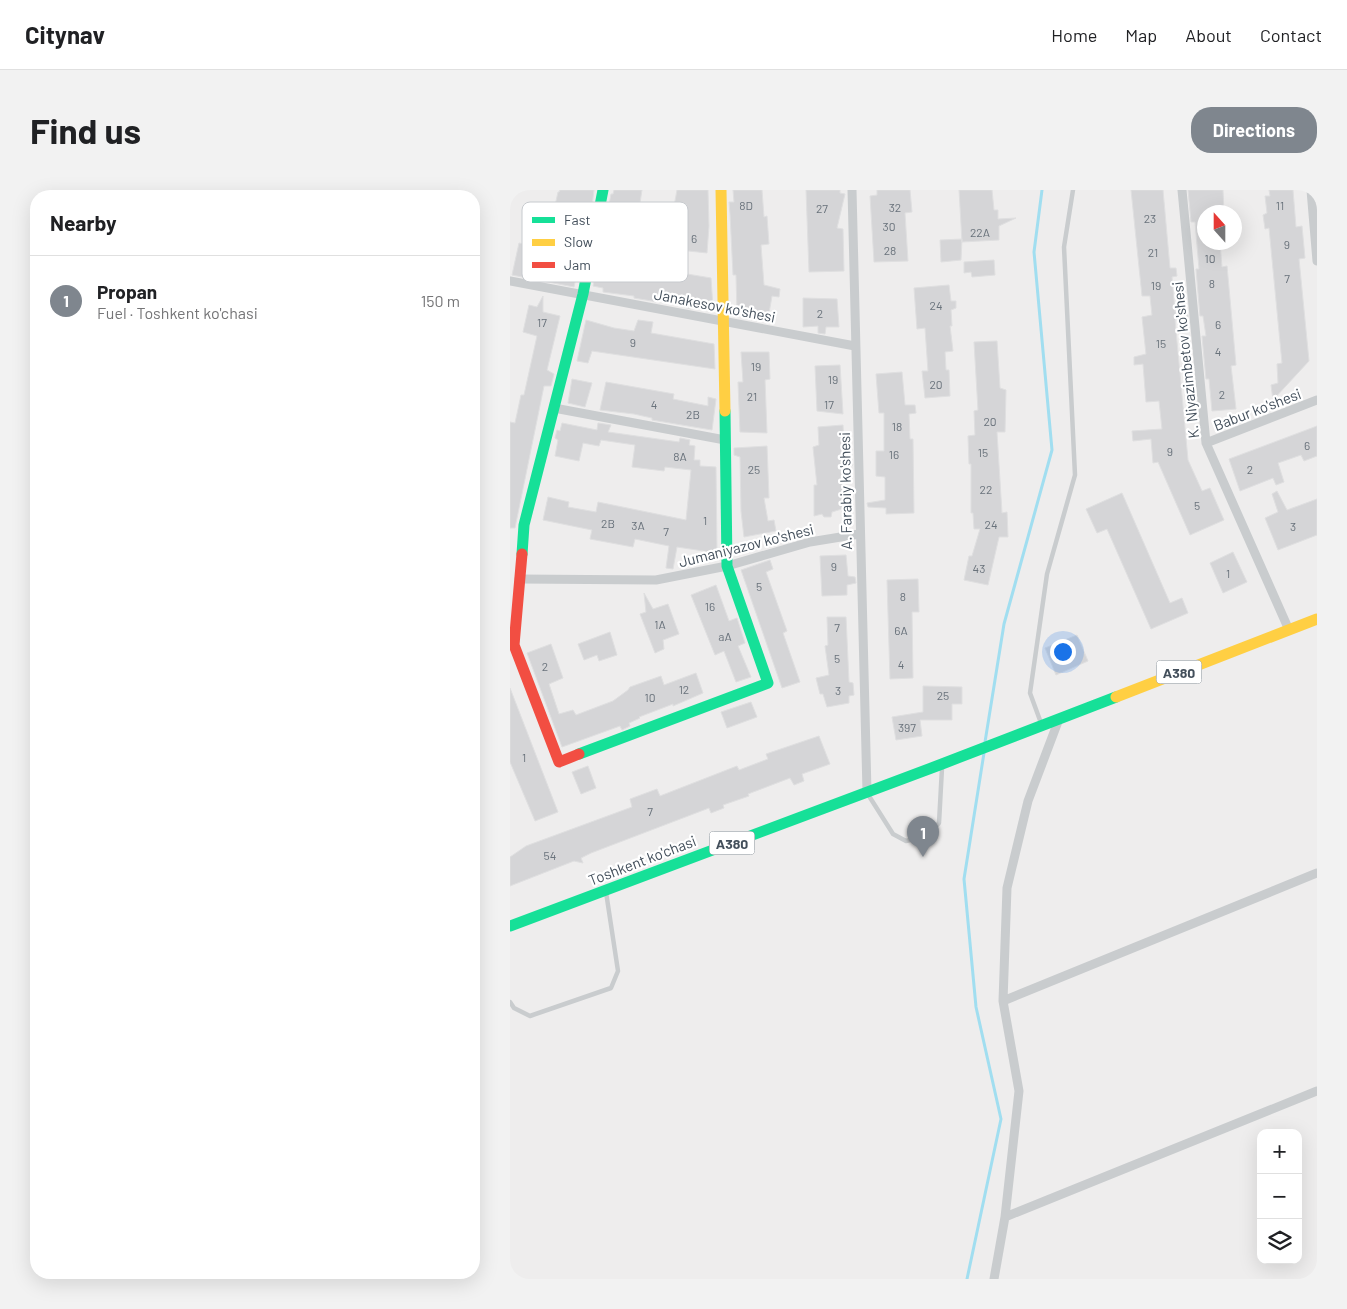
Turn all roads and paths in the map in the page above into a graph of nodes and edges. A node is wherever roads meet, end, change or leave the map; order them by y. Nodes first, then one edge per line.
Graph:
1 (722, 190) edge
2 (852, 190) edge
3 (1073, 190) edge
4 (1182, 190) edge
5 (1311, 190) edge
6 (1317, 261) edge
7 (510, 281) edge
8 (585, 282) edge
9 (583, 294) junction
10 (724, 321) junction
11 (855, 346) junction
12 (1317, 400) edge
13 (554, 408) junction
14 (725, 440) junction
15 (1206, 443) junction
16 (859, 534) junction
17 (727, 566) junction
18 (519, 579) junction
19 (1317, 619) edge
20 (1289, 630) junction
21 (512, 646) edge
22 (1059, 719) junction
23 (1042, 726) junction
24 (948, 762) junction
25 (867, 792) junction
26 (1317, 873) edge
27 (606, 890) junction
28 (510, 926) edge
29 (1003, 1001) junction
30 (510, 1002) edge
31 (1317, 1091) edge
32 (1005, 1217) junction
33 (994, 1279) edge

1 - 10 main road
2 - 11 street, A. Farabiy ko'shesi
3 - 23 lane
4 - 15 street, K. Niyazimbetov ko'shesi
5 - 6 street
7 - 9 street, Janakesov ko'shesi
8 - 9 main road
9 - 10 street, Janakesov ko'shesi
9 - 13 main road
10 - 11 street, Janakesov ko'shesi
10 - 14 main road
11 - 16 street, A. Farabiy ko'shesi
12 - 15 street, Babur ko'shesi
13 - 14 street
13 - 18 main road
14 - 17 main road
15 - 20 street, K. Niyazimbetov ko'shesi
16 - 17 street, Jumaniyazov ko'shesi
16 - 25 street, A. Farabiy ko'shesi
17 - 18 street, Jumaniyazov ko'shesi
17 - 21 main road
18 - 21 main road
19 - 20 main road, A380
20 - 22 main road, A380
22 - 23 main road, A380
22 - 29 street
23 - 24 main road, A380
24 - 25 main road, Toshkent ko'chasi / A380
24 - 25 lane
25 - 27 main road, Toshkent ko'chasi / A380
26 - 29 street
27 - 28 main road, Toshkent ko'chasi / A380
27 - 30 lane
29 - 32 street
31 - 32 street
32 - 33 street

